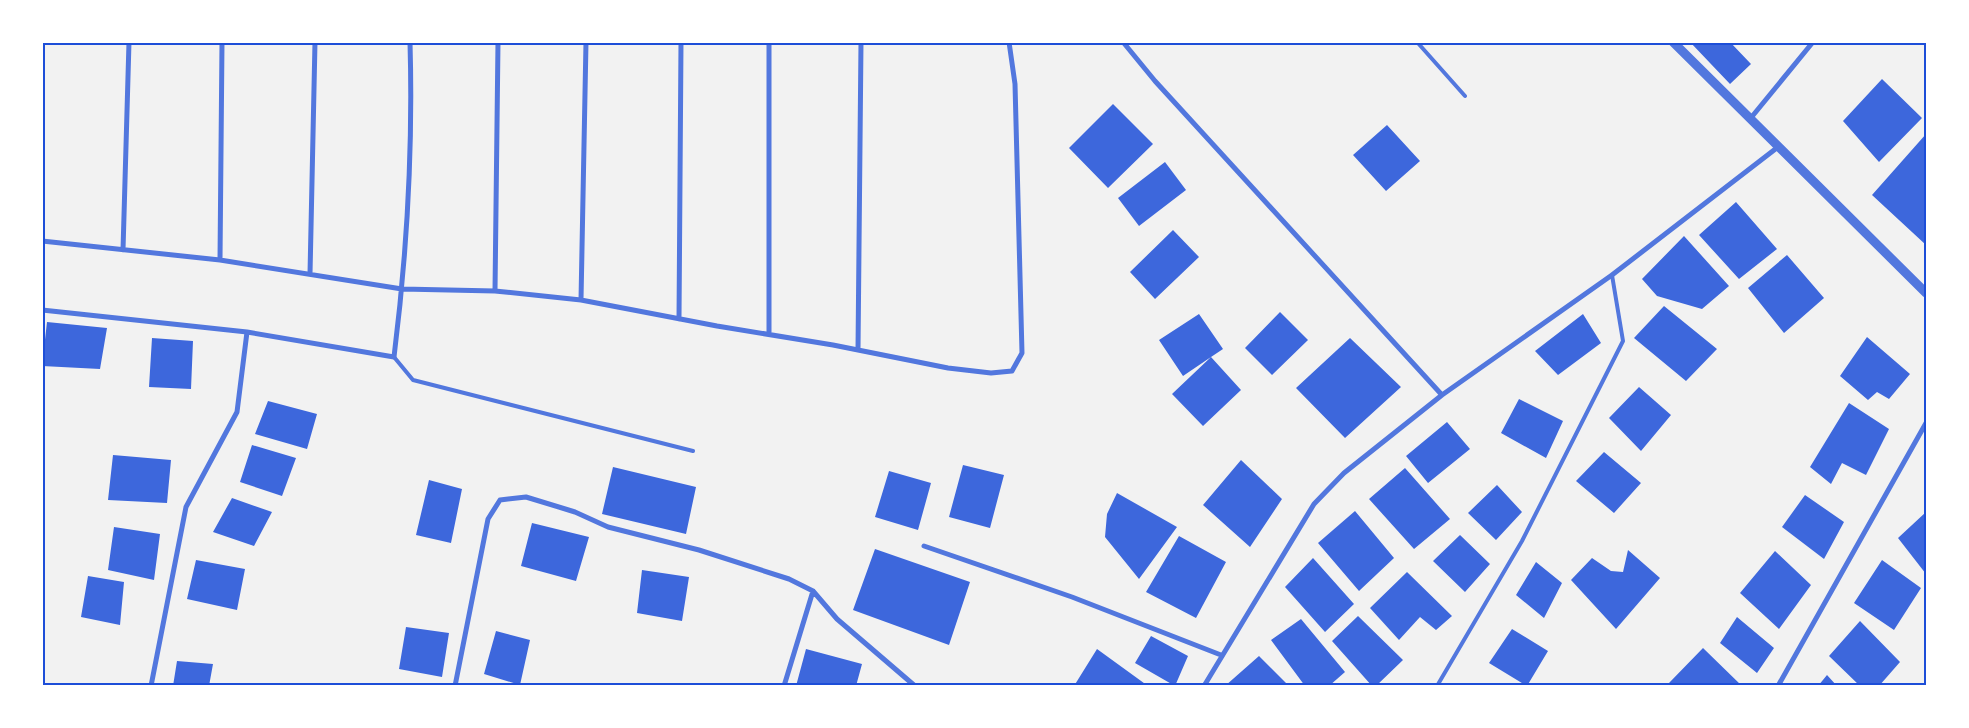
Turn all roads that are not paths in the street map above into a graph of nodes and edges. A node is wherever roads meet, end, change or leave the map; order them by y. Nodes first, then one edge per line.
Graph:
1 (129, 42) edge
2 (222, 42) edge
3 (315, 42) edge
4 (410, 42) edge
5 (498, 42) edge
6 (586, 42) edge
7 (681, 42) edge
8 (769, 42) edge
9 (861, 42) edge
10 (1009, 42) edge
11 (1122, 42) edge
12 (1417, 42) edge
13 (1673, 42) edge
14 (1813, 42) edge
15 (1466, 96) dead end
16 (1750, 119) junction
17 (1778, 148) junction
18 (42, 241) edge
19 (124, 250) junction
20 (220, 260) junction
21 (310, 274) junction
22 (1612, 276) junction
23 (402, 289) junction
24 (495, 291) junction
25 (1926, 293) edge
26 (581, 300) junction
27 (42, 310) edge
28 (679, 319) junction
29 (247, 332) junction
30 (770, 334) junction
31 (858, 350) junction
32 (394, 357) junction
33 (1442, 395) junction
34 (1926, 424) edge
35 (693, 451) dead end
36 (924, 546) dead end
37 (813, 591) junction
38 (1221, 655) junction
39 (151, 686) edge
40 (455, 686) edge
41 (784, 686) edge
42 (915, 686) edge
43 (1204, 686) edge
44 (1437, 686) edge
45 (1778, 686) edge

1 - 19 street
2 - 20 street
3 - 21 street
4 - 23 street
5 - 24 street
6 - 26 street
7 - 28 street
8 - 30 street
9 - 31 street
10 - 31 street
11 - 33 street
12 - 15 lane
13 - 16 street
14 - 16 street
16 - 17 street
17 - 22 street
17 - 25 street
18 - 19 street
19 - 20 street
20 - 21 street
21 - 23 street
22 - 33 street
22 - 44 lane
23 - 24 street
23 - 32 street
24 - 26 street
26 - 28 street
27 - 29 street
28 - 30 street
29 - 32 street
29 - 39 street
30 - 31 street
32 - 35 lane
33 - 38 street
34 - 45 street
36 - 38 street
37 - 40 street
37 - 41 street
37 - 42 street
38 - 43 street

